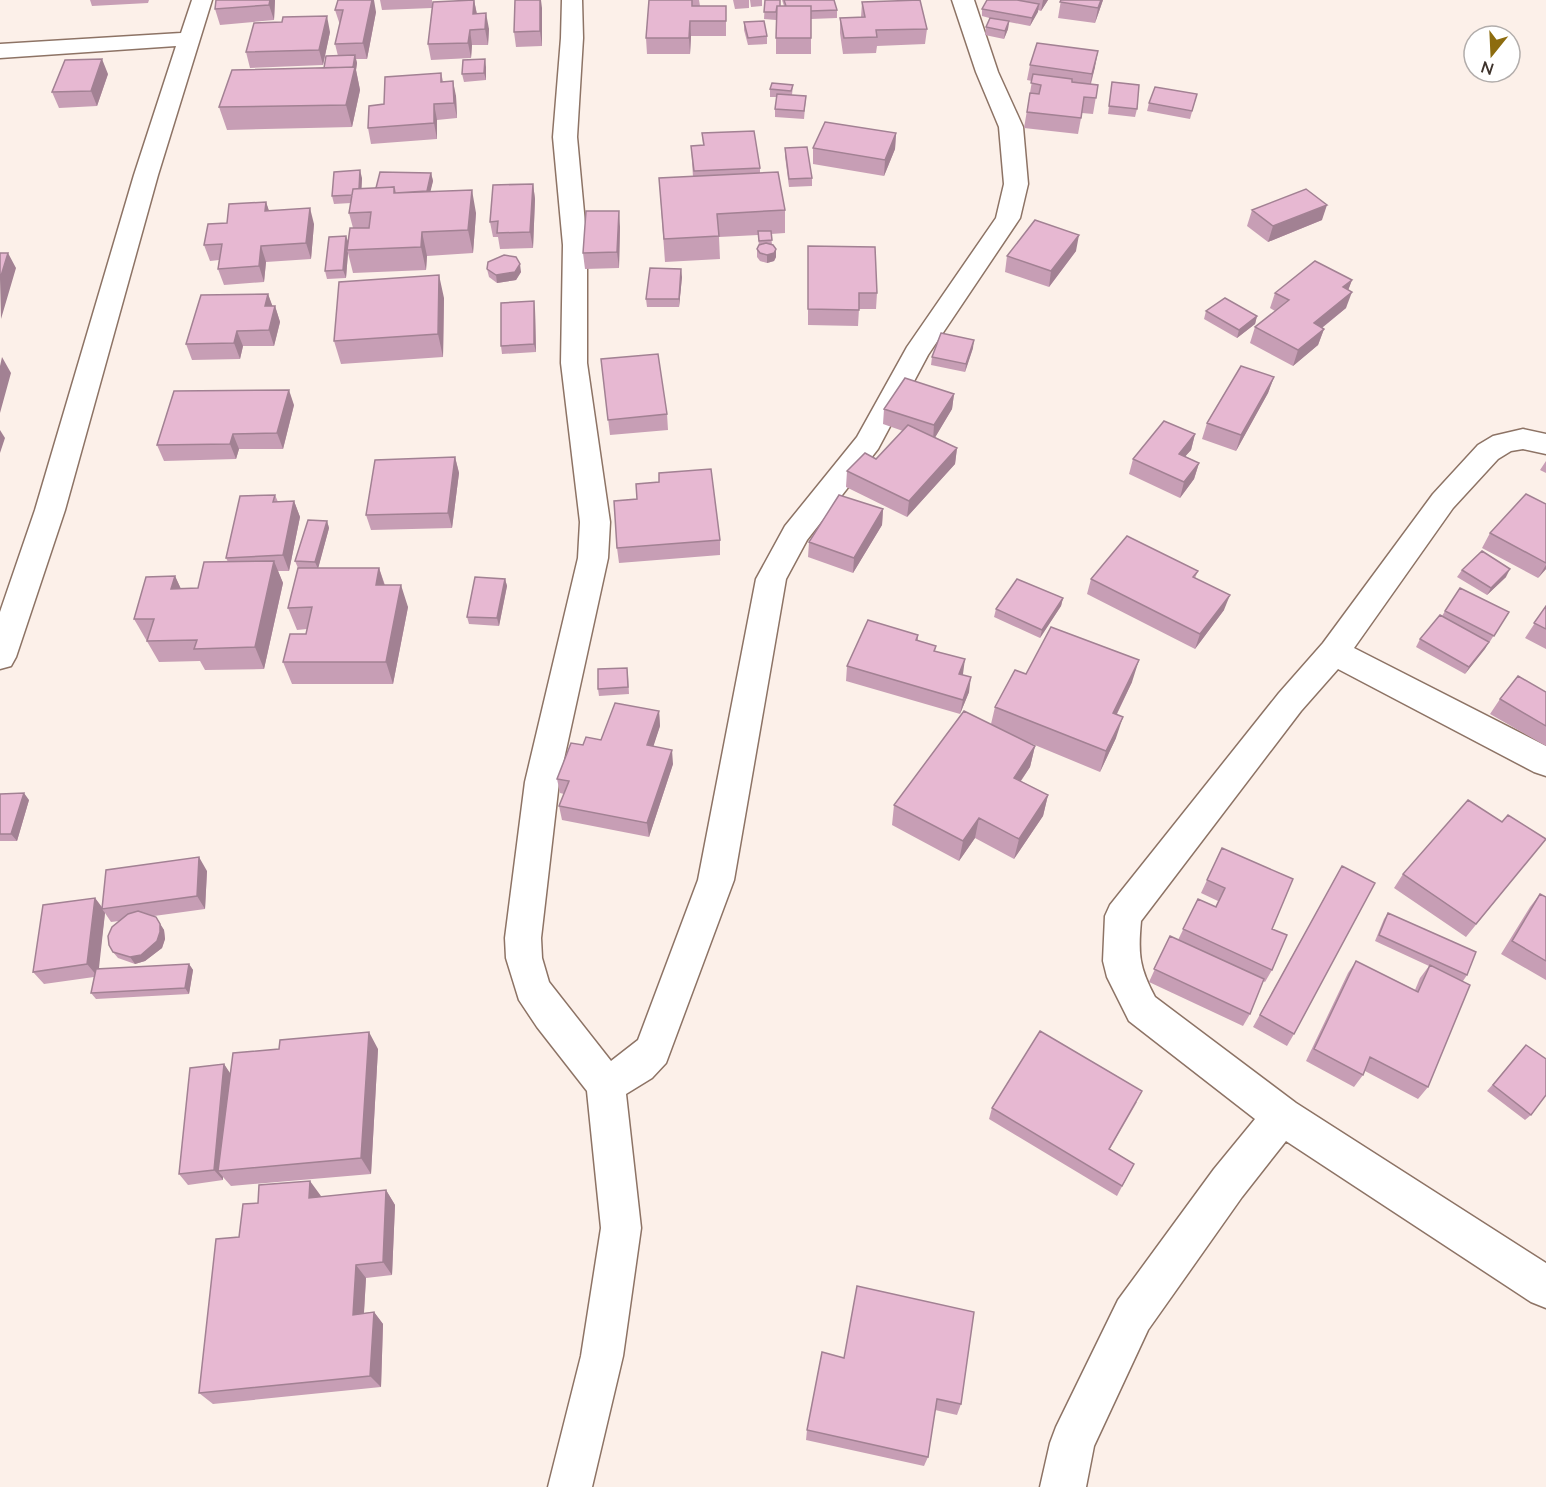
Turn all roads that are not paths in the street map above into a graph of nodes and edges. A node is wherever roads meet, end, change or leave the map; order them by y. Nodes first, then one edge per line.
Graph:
1 (202, 0) edge
2 (572, 0) edge
3 (963, 0) edge
4 (189, 39) junction
5 (0, 51) edge
6 (1546, 444) edge
7 (1334, 652) junction
8 (0, 657) edge
9 (1546, 762) edge
10 (606, 1085) junction
11 (1282, 1116) junction
12 (1546, 1287) edge
13 (570, 1487) edge
14 (1063, 1487) edge

1 - 4 street
2 - 10 street
3 - 10 street
4 - 5 street
4 - 8 street
6 - 7 street
7 - 9 street
7 - 11 street
10 - 13 street
11 - 12 street
11 - 14 street

